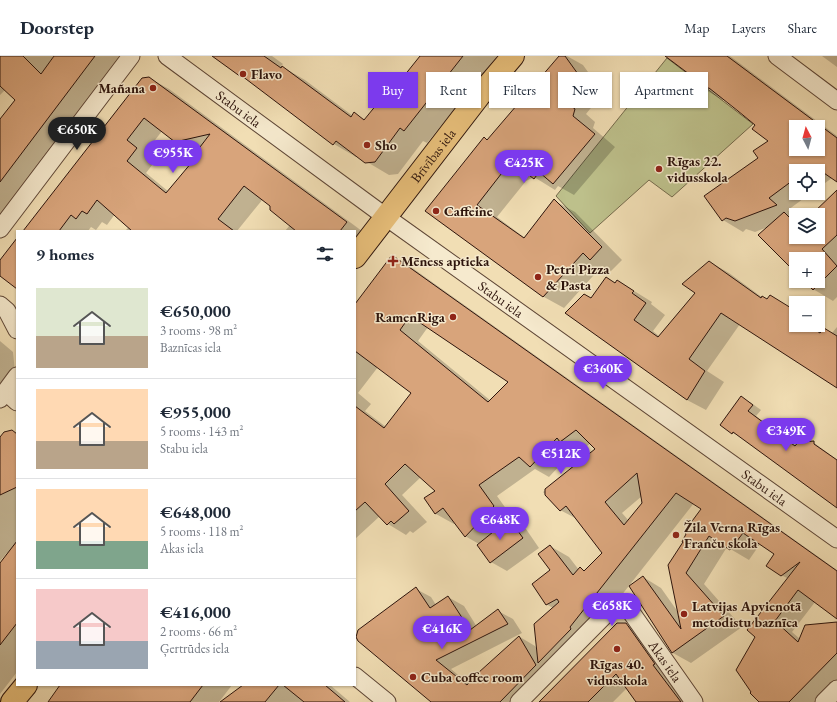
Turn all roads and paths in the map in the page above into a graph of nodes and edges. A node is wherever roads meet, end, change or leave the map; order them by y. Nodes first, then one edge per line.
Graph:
1 (132, 56) edge
2 (167, 56) edge
3 (513, 56) edge
4 (777, 56) edge
5 (837, 101) edge
6 (386, 217) junction
7 (0, 229) edge
8 (356, 256) edge
9 (0, 305) edge
10 (16, 328) edge
11 (16, 378) edge
12 (8, 398) edge
13 (837, 539) edge
14 (356, 677) edge
15 (25, 686) edge
16 (837, 689) edge
17 (12, 702) edge
18 (387, 702) edge
19 (519, 702) edge
20 (694, 702) edge
21 (824, 702) edge

1 - 7 street
2 - 6 street, Stabu iela
3 - 6 highway, Brīvības iela
4 - 5 street
6 - 8 highway, Brīvības iela
6 - 13 street, Stabu iela
9 - 10 street
11 - 12 street
14 - 18 street
15 - 17 highway
16 - 21 street
19 - 20 street, Akas iela

